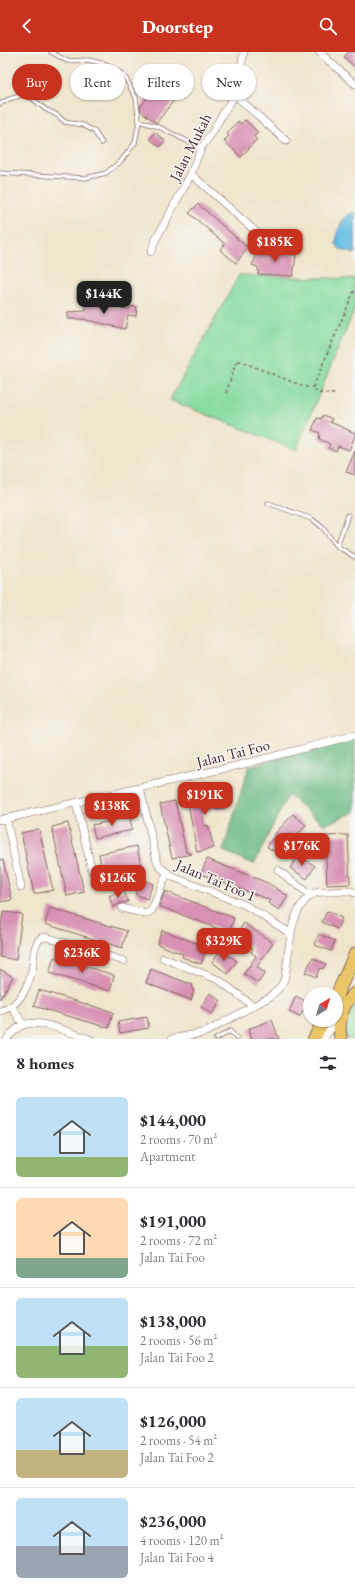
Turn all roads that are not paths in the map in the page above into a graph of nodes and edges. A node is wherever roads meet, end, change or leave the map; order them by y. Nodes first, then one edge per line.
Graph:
1 (51, 52) edge
2 (244, 52) edge
3 (319, 52) edge
4 (241, 64) edge
5 (355, 84) edge
6 (232, 100) edge
7 (241, 100) edge
8 (0, 104) edge
9 (139, 121) junction
10 (286, 141) dead end
11 (102, 143) dead end
12 (201, 148) junction
13 (0, 173) edge
14 (192, 174) junction
15 (263, 238) dead end
16 (151, 252) dead end
17 (268, 503) dead end
18 (348, 515) dead end
19 (337, 546) junction
20 (355, 557) edge
21 (355, 735) edge
22 (140, 788) junction
23 (76, 803) junction
24 (3, 819) edge
25 (278, 870) dead end
26 (92, 871) dead end
27 (167, 873) junction
28 (21, 887) dead end
29 (355, 893) edge
30 (310, 895) junction
31 (122, 908) dead end
32 (290, 933) junction
33 (355, 954) edge
34 (163, 958) dead end
35 (124, 961) dead end
36 (355, 984) edge
37 (340, 987) edge
38 (353, 994) edge
39 (253, 1006) junction
40 (12, 1007) junction
41 (343, 1009) edge
42 (0, 1011) edge
43 (225, 1022) junction
44 (23, 1024) junction
45 (320, 1027) edge
46 (331, 1027) edge
47 (340, 1027) edge
48 (230, 1031) junction
49 (7, 1039) edge
50 (90, 1039) edge
51 (172, 1039) edge
52 (216, 1039) edge
53 (237, 1039) edge
54 (314, 1039) edge
55 (322, 1039) edge
56 (340, 1039) edge

1 - 9 lane
2 - 4 street, Jalan Mukah
3 - 5 street
6 - 12 street, Jalan Mukah
7 - 10 street
8 - 11 lane
9 - 12 lane
9 - 13 lane
12 - 14 street, Jalan Mukah
14 - 15 street
14 - 16 street, Jalan Mukah
17 - 19 lane
18 - 19 lane
19 - 20 lane
21 - 22 street, Jalan Tai Foo
22 - 23 street, Jalan Tai Foo
22 - 27 street, Jalan Tai Foo 1
23 - 24 street, Jalan Tai Foo
23 - 26 street
24 - 28 street
25 - 30 street
27 - 31 street
27 - 32 street, Jalan Tai Foo 1
29 - 30 street
30 - 32 street
32 - 39 street
33 - 37 highway
34 - 39 street
35 - 40 street
36 - 38 highway
38 - 41 highway
39 - 43 street
40 - 42 street
40 - 44 street
43 - 48 lane
43 - 51 street
44 - 49 street
44 - 50 street
45 - 54 highway
46 - 55 street
47 - 56 highway
48 - 52 lane
48 - 53 lane

